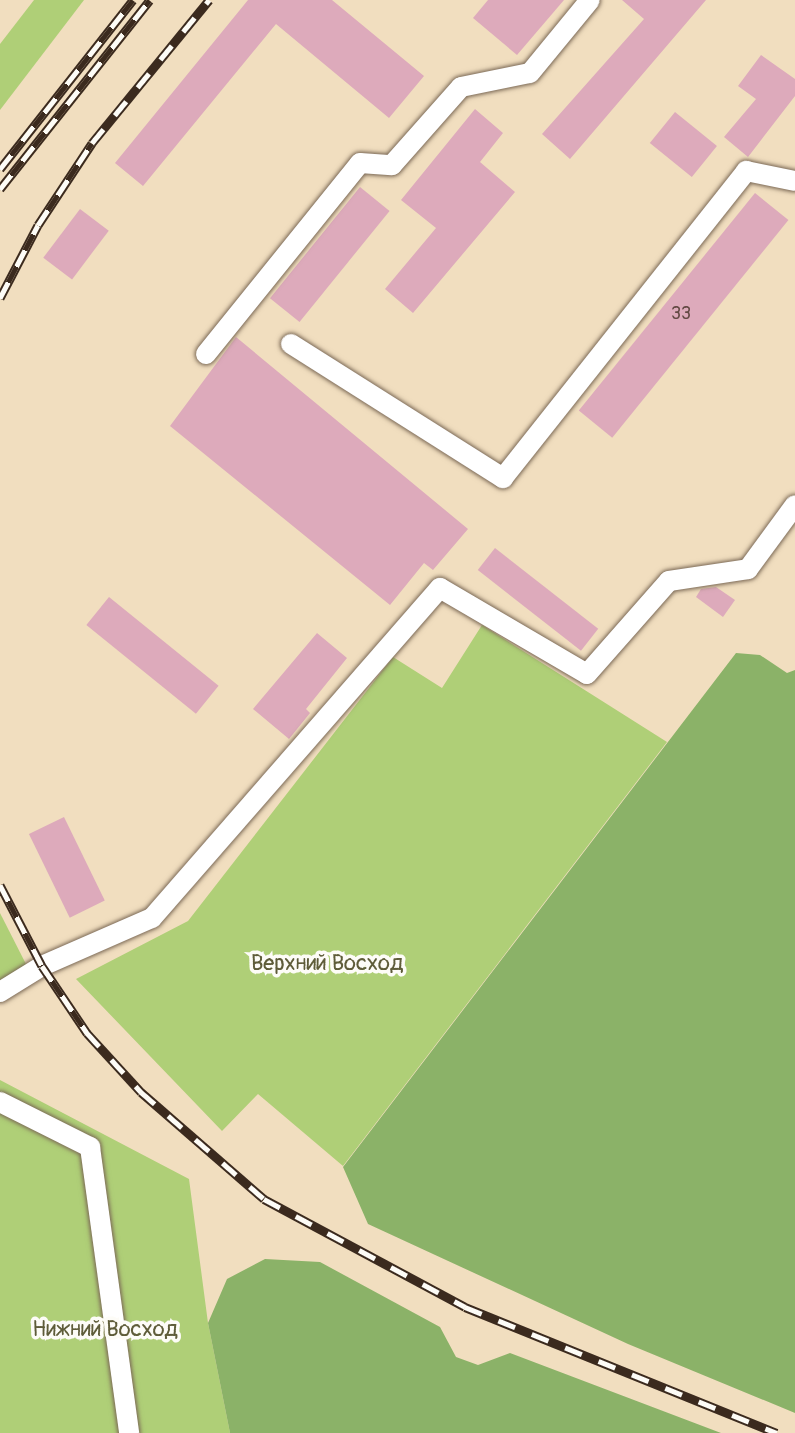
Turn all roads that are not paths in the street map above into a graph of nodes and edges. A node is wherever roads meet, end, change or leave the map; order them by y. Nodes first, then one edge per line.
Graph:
1 (590, 0) edge
2 (795, 181) edge
3 (291, 344) dead end
4 (206, 354) dead end
5 (795, 505) edge
6 (0, 992) edge
7 (0, 1102) edge
8 (129, 1433) edge

1 - 4 lane
2 - 3 lane
5 - 6 lane
7 - 8 lane

